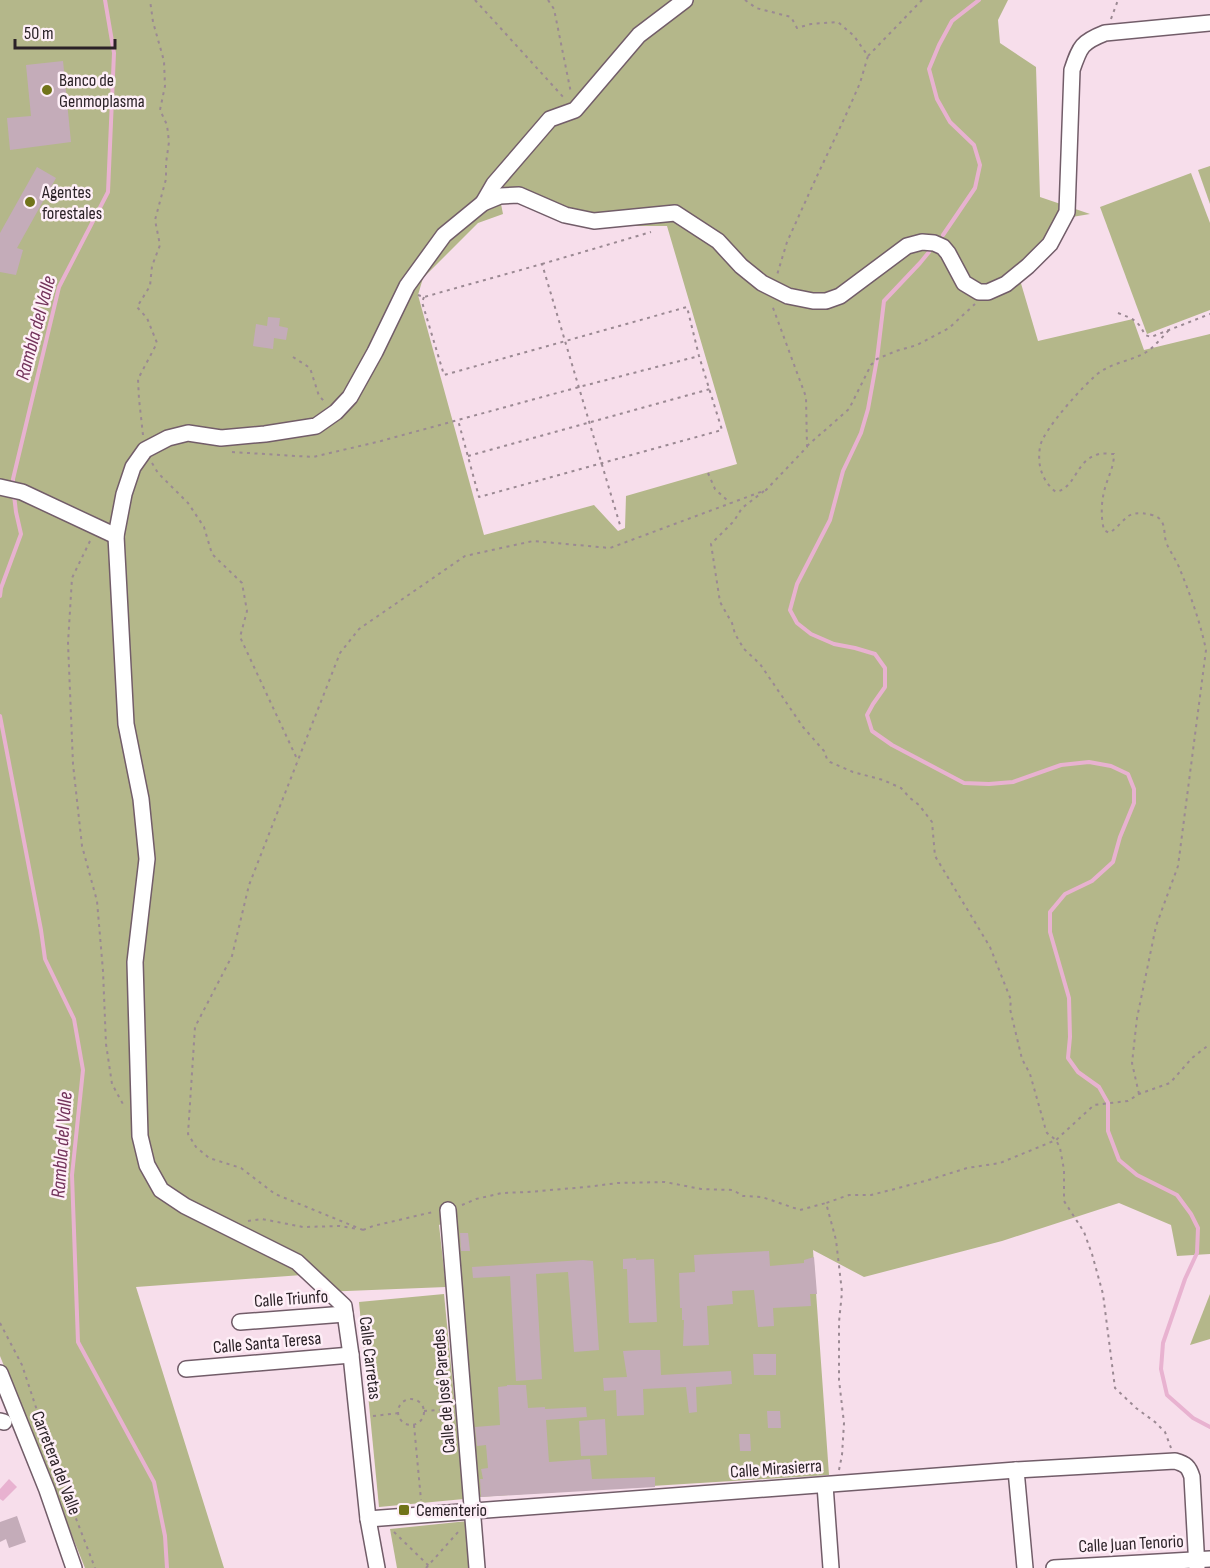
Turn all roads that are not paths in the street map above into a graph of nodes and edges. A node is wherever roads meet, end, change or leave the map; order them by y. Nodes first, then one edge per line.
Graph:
1 (685, 0) edge
2 (1210, 23) edge
3 (483, 203) junction
4 (0, 487) edge
5 (116, 536) junction
6 (448, 1210) road end
7 (345, 1314) junction
8 (240, 1322) dead end
9 (351, 1355) junction
10 (186, 1369) dead end
11 (0, 1373) edge
12 (1016, 1470) junction
13 (830, 1485) junction
14 (473, 1511) junction
15 (368, 1519) junction
16 (1201, 1562) edge
17 (74, 1568) edge
18 (377, 1568) edge
19 (477, 1568) edge
20 (831, 1568) edge
21 (1025, 1568) edge
22 (1054, 1568) edge

1 - 3 street
2 - 3 street
3 - 5 street, Calle Carretas
4 - 5 street
5 - 7 street, Calle Carretas
6 - 14 street, Calle de José Paredes
7 - 8 street, Calle Triunfo
7 - 9 street, Calle Carretas
9 - 10 street, Calle Santa Teresa
9 - 15 street, Calle Carretas
11 - 17 street, Carretera del Valle
12 - 13 street, Calle Mirasierra
12 - 16 street, Calle Mirasierra
12 - 21 street
13 - 14 street, Calle Mirasierra
13 - 20 street
14 - 15 street, Calle Mirasierra
14 - 19 street, Calle de José Paredes
15 - 18 street, Calle Carretas
16 - 22 street, Calle Juan Tenorio

